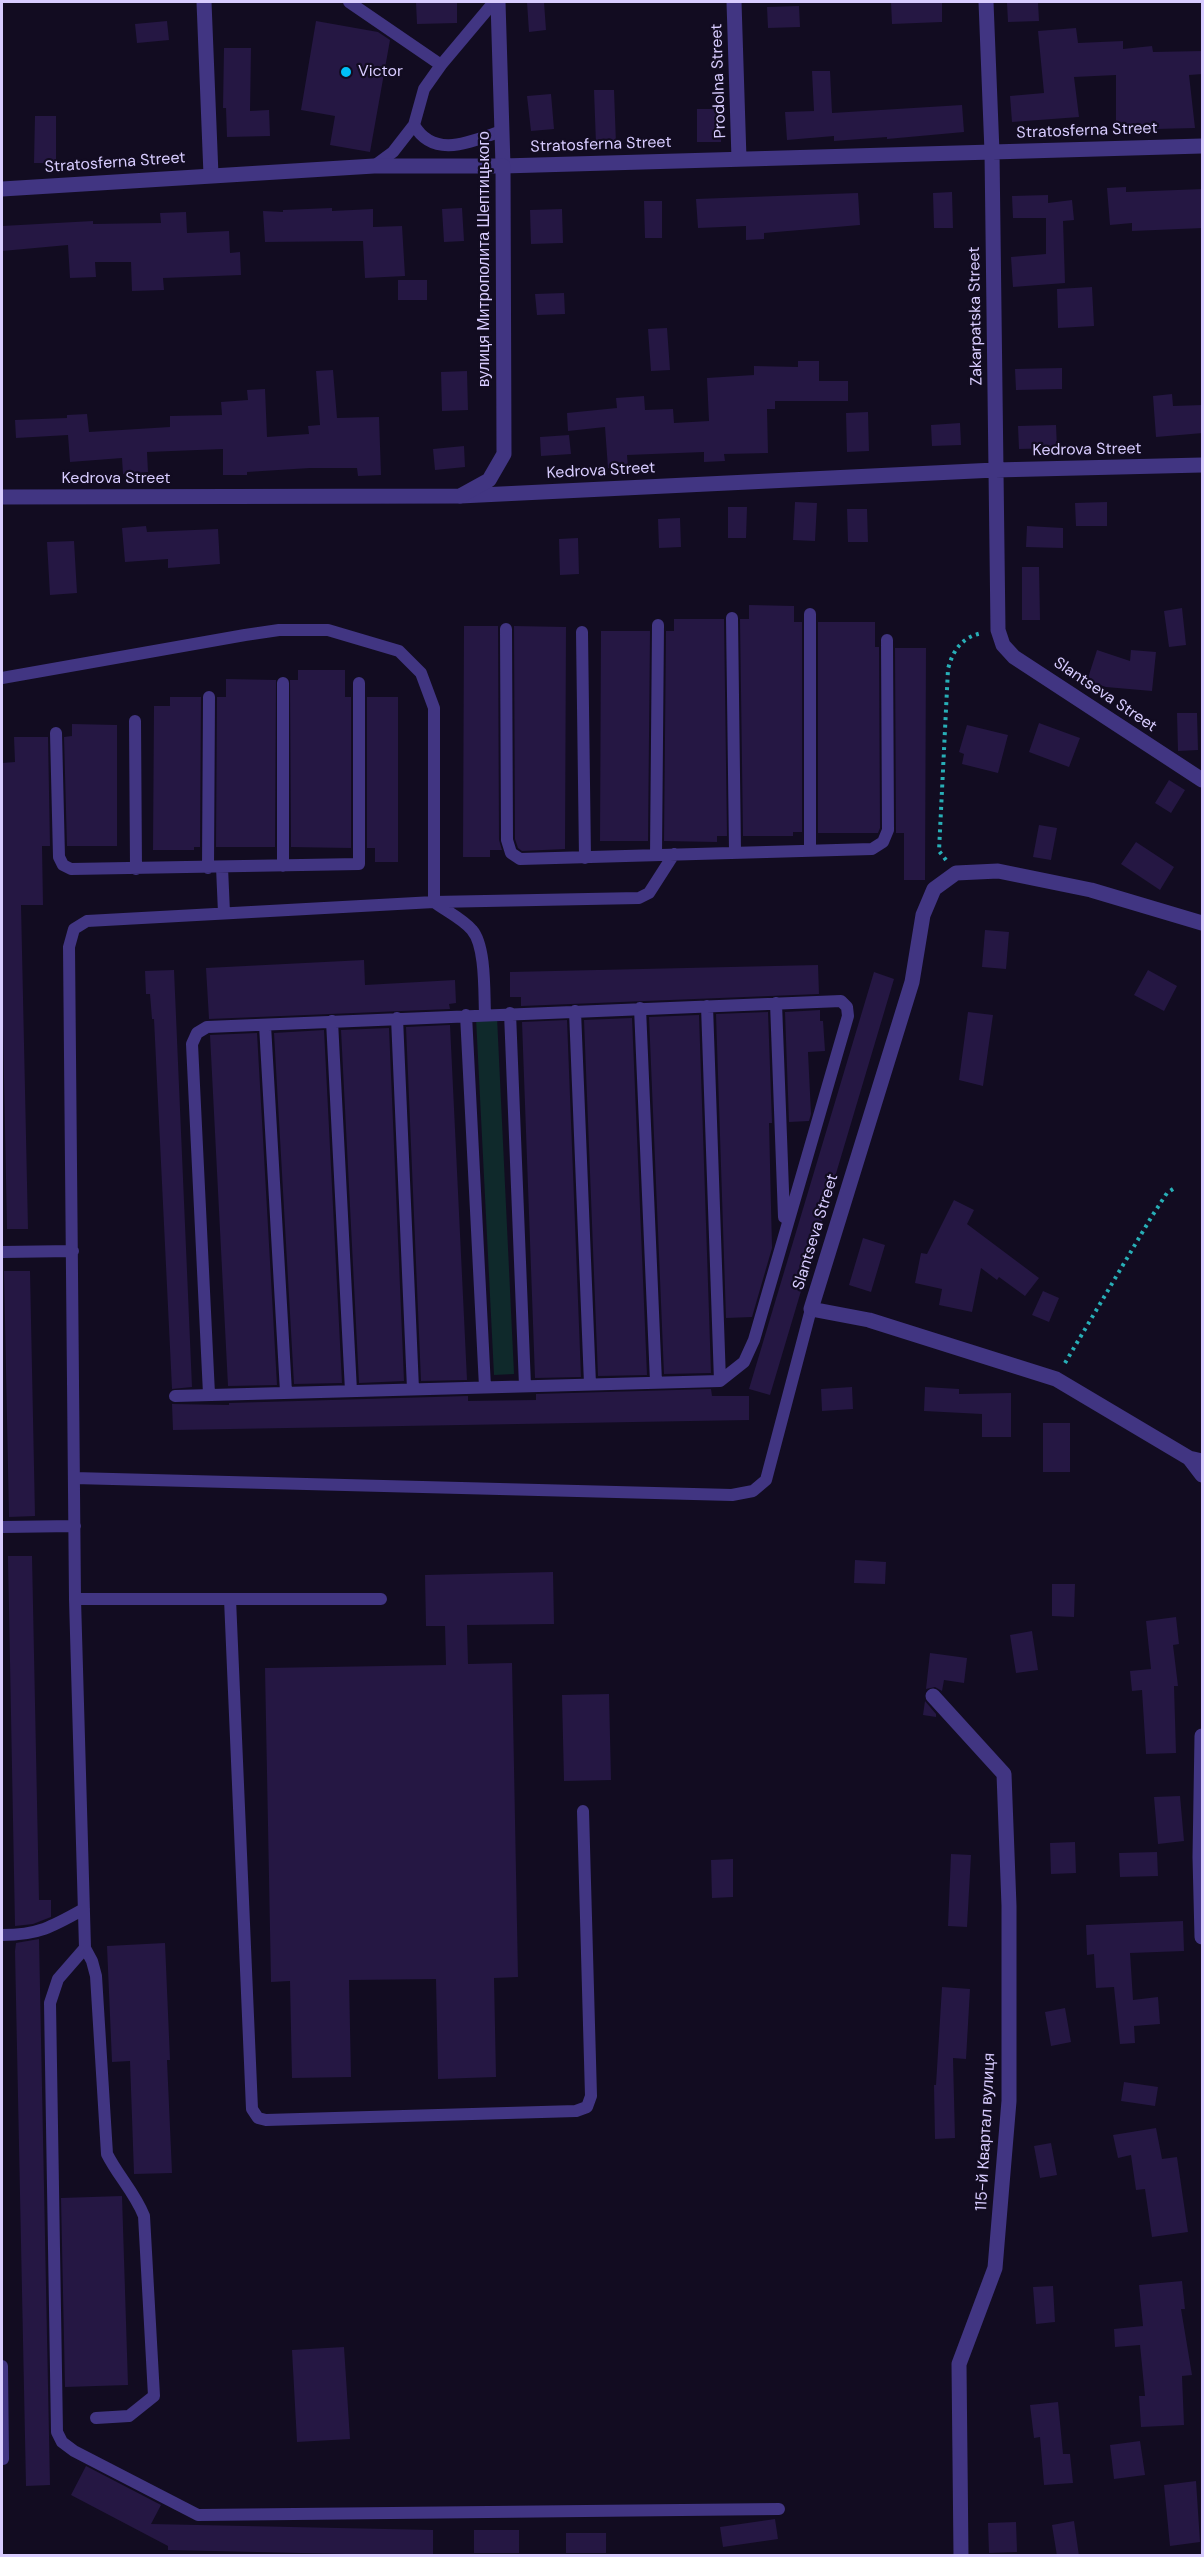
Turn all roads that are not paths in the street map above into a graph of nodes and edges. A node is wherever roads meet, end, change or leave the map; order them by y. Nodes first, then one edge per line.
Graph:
1 (204, 2) edge
2 (349, 2) edge
3 (496, 2) edge
4 (734, 2) edge
5 (986, 2) edge
6 (441, 65) junction
7 (414, 125) junction
8 (502, 131) junction
9 (1203, 146) edge
10 (992, 152) junction
11 (739, 159) junction
12 (374, 166) junction
13 (503, 166) junction
14 (211, 175) junction
15 (2, 189) edge
16 (1203, 465) edge
17 (995, 470) junction
18 (460, 496) junction
19 (2, 497) edge
20 (810, 614) dead end
21 (732, 618) dead end
22 (658, 625) dead end
23 (506, 629) dead end
24 (998, 630) joint
25 (582, 632) dead end
26 (887, 640) dead end
27 (2, 678) edge
28 (283, 683) dead end
29 (359, 683) dead end
30 (209, 697) dead end
31 (135, 721) dead end
32 (56, 733) dead end
33 (1203, 780) edge
34 (810, 850) junction
35 (735, 852) junction
36 (656, 855) junction
37 (674, 855) junction
38 (585, 858) junction
39 (284, 866) junction
40 (222, 867) junction
41 (208, 868) junction
42 (136, 869) junction
43 (434, 902) junction
44 (224, 913) junction
45 (1203, 923) edge
46 (776, 1003) junction
47 (707, 1006) junction
48 (640, 1008) junction
49 (575, 1011) junction
50 (510, 1013) junction
51 (485, 1014) junction
52 (466, 1015) junction
53 (397, 1018) junction
54 (332, 1021) junction
55 (265, 1025) junction
56 (784, 1229) junction
57 (73, 1251) junction
58 (2, 1252) edge
59 (811, 1309) junction
60 (720, 1381) junction
61 (656, 1382) junction
62 (590, 1384) junction
63 (525, 1386) junction
64 (485, 1387) junction
65 (413, 1389) junction
66 (351, 1390) junction
67 (286, 1392) junction
68 (209, 1394) junction
69 (175, 1396) dead end
70 (1196, 1460) edge
71 (1203, 1475) edge
72 (74, 1478) junction
73 (75, 1526) junction
74 (2, 1527) edge
75 (75, 1599) junction
76 (230, 1599) junction
77 (381, 1599) dead end
78 (933, 1696) dead end
79 (1203, 1736) edge
80 (583, 1811) dead end
81 (84, 1909) junction
82 (2, 1935) edge
83 (1203, 1937) edge
84 (84, 1948) junction
85 (2, 2367) edge
86 (96, 2418) dead end
87 (3, 2459) dead end
88 (779, 2509) dead end
89 (961, 2556) edge

1 - 14 street
2 - 6 lane
3 - 6 lane
3 - 8 street, вулиця Митрополита Шептицького
4 - 11 street, Prodolna Street
5 - 10 street, Zakarpatska Street
6 - 7 lane
7 - 8 lane
7 - 12 lane
8 - 13 street, вулиця Митрополита Шептицького
9 - 10 street, Stratosferna Street
10 - 11 street, Stratosferna Street
10 - 17 street, Zakarpatska Street
11 - 13 street, Stratosferna Street
12 - 13 street, Stratosferna Street
12 - 14 street, Stratosferna Street
13 - 18 street, вулиця Митрополита Шептицького
14 - 15 street, Stratosferna Street
16 - 17 street, Kedrova Street
17 - 18 street, Kedrova Street
17 - 24 street, Zakarpatska Street
18 - 19 street, Kedrova Street
20 - 34 lane
21 - 35 lane
22 - 36 lane
23 - 38 lane
24 - 33 street, Slantseva Street
25 - 38 lane
26 - 34 lane
27 - 43 lane
28 - 39 lane
29 - 39 lane
30 - 41 lane
31 - 42 lane
32 - 42 lane
34 - 35 lane
35 - 37 lane
36 - 37 lane
36 - 38 lane
37 - 43 lane
39 - 40 lane
40 - 41 lane
40 - 44 lane
41 - 42 lane
43 - 44 lane
43 - 51 lane
44 - 57 lane
45 - 59 street, Slantseva Street
46 - 47 lane
46 - 56 lane
46 - 56 lane
47 - 48 lane
47 - 60 lane
48 - 49 lane
48 - 61 lane
49 - 50 lane
49 - 62 lane
50 - 51 lane
50 - 63 lane
51 - 52 lane
52 - 53 lane
52 - 64 lane
53 - 54 lane
53 - 65 lane
54 - 55 lane
54 - 66 lane
55 - 67 lane
55 - 68 lane
56 - 60 lane
57 - 58 lane
57 - 72 lane
59 - 70 street, Slantseva Street
59 - 72 lane
60 - 61 lane
61 - 62 lane
62 - 63 lane
63 - 64 lane
64 - 65 lane
65 - 66 lane
66 - 67 lane
67 - 68 lane
68 - 69 lane
70 - 71 street
72 - 73 lane
73 - 74 lane
73 - 75 lane
75 - 76 lane
75 - 81 lane
76 - 77 lane
76 - 80 lane
78 - 89 street, 115-й Квартал вулиця
79 - 83 street
81 - 82 lane
81 - 84 lane
84 - 86 lane
84 - 88 lane
85 - 87 lane

